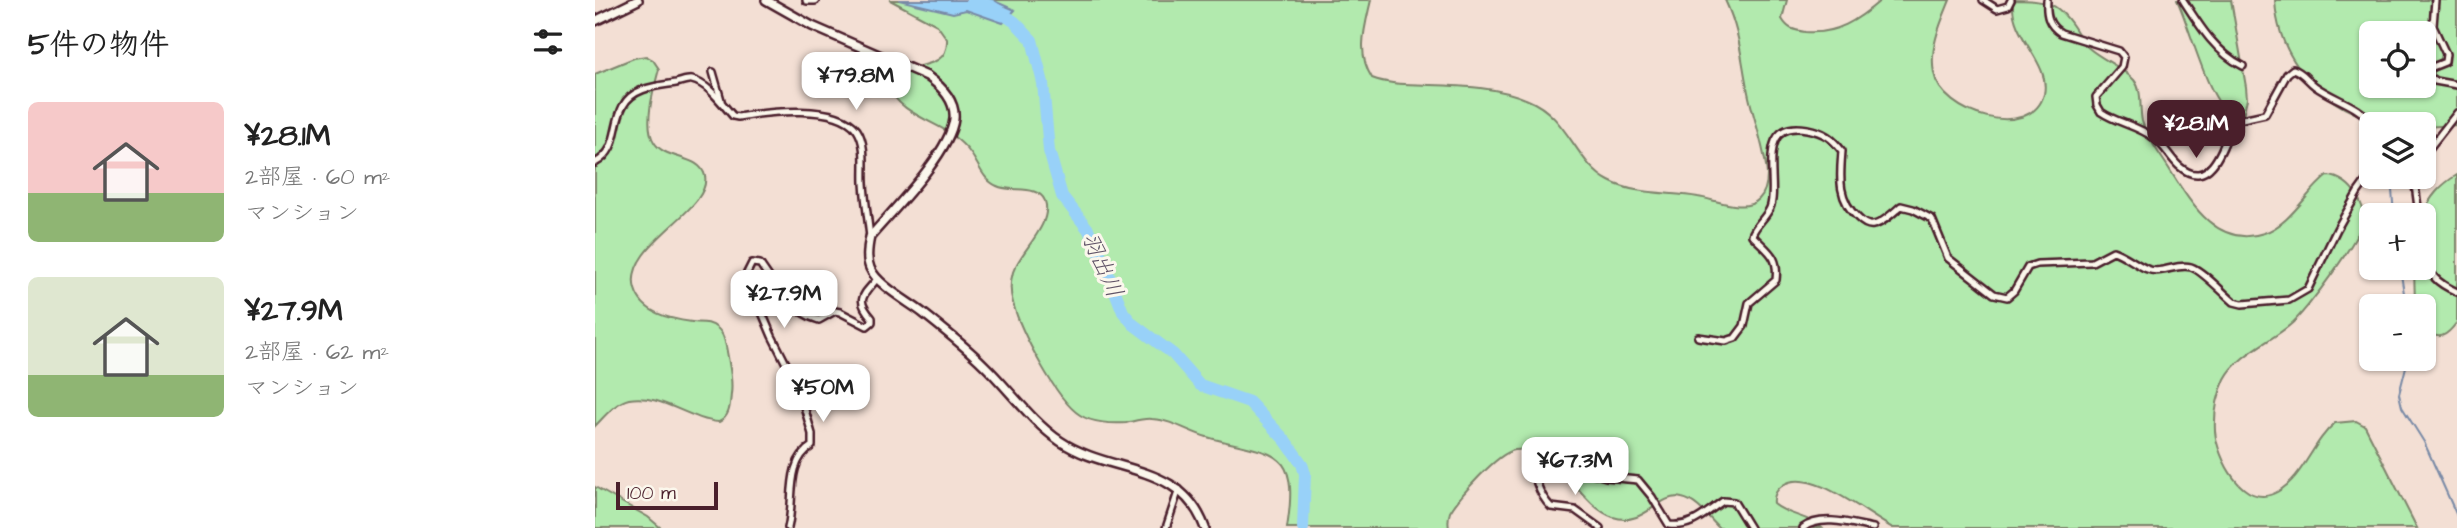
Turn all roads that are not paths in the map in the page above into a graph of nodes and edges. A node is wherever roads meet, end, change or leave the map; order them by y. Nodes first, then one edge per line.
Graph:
1 (638, 0) edge
2 (767, 0) edge
3 (807, 0) edge
4 (815, 0) edge
5 (1983, 0) edge
6 (2011, 0) edge
7 (2047, 0) edge
8 (2183, 0) edge
9 (2435, 0) edge
10 (595, 21) edge
11 (2243, 66) dead end
12 (713, 72) dead end
13 (2457, 85) edge
14 (722, 103) junction
15 (2361, 112) edge
16 (2457, 113) edge
17 (2436, 140) edge
18 (595, 163) edge
19 (2360, 189) edge
20 (870, 237) junction
21 (877, 279) junction
22 (2436, 280) edge
23 (2457, 292) edge
24 (1697, 337) dead end
25 (1179, 489) junction
26 (788, 528) edge
27 (1166, 528) edge
28 (1205, 528) edge
29 (1600, 528) edge
30 (1750, 528) edge
31 (1803, 528) edge
32 (1873, 528) edge

1 - 10 street
2 - 20 street
3 - 4 street
5 - 6 street
7 - 15 street
8 - 11 street
9 - 13 street
12 - 14 street
14 - 18 street
14 - 20 street
16 - 17 street
19 - 24 street
20 - 21 street
21 - 25 street
21 - 26 street
22 - 23 street
25 - 27 street
25 - 28 street
29 - 30 street
31 - 32 street

